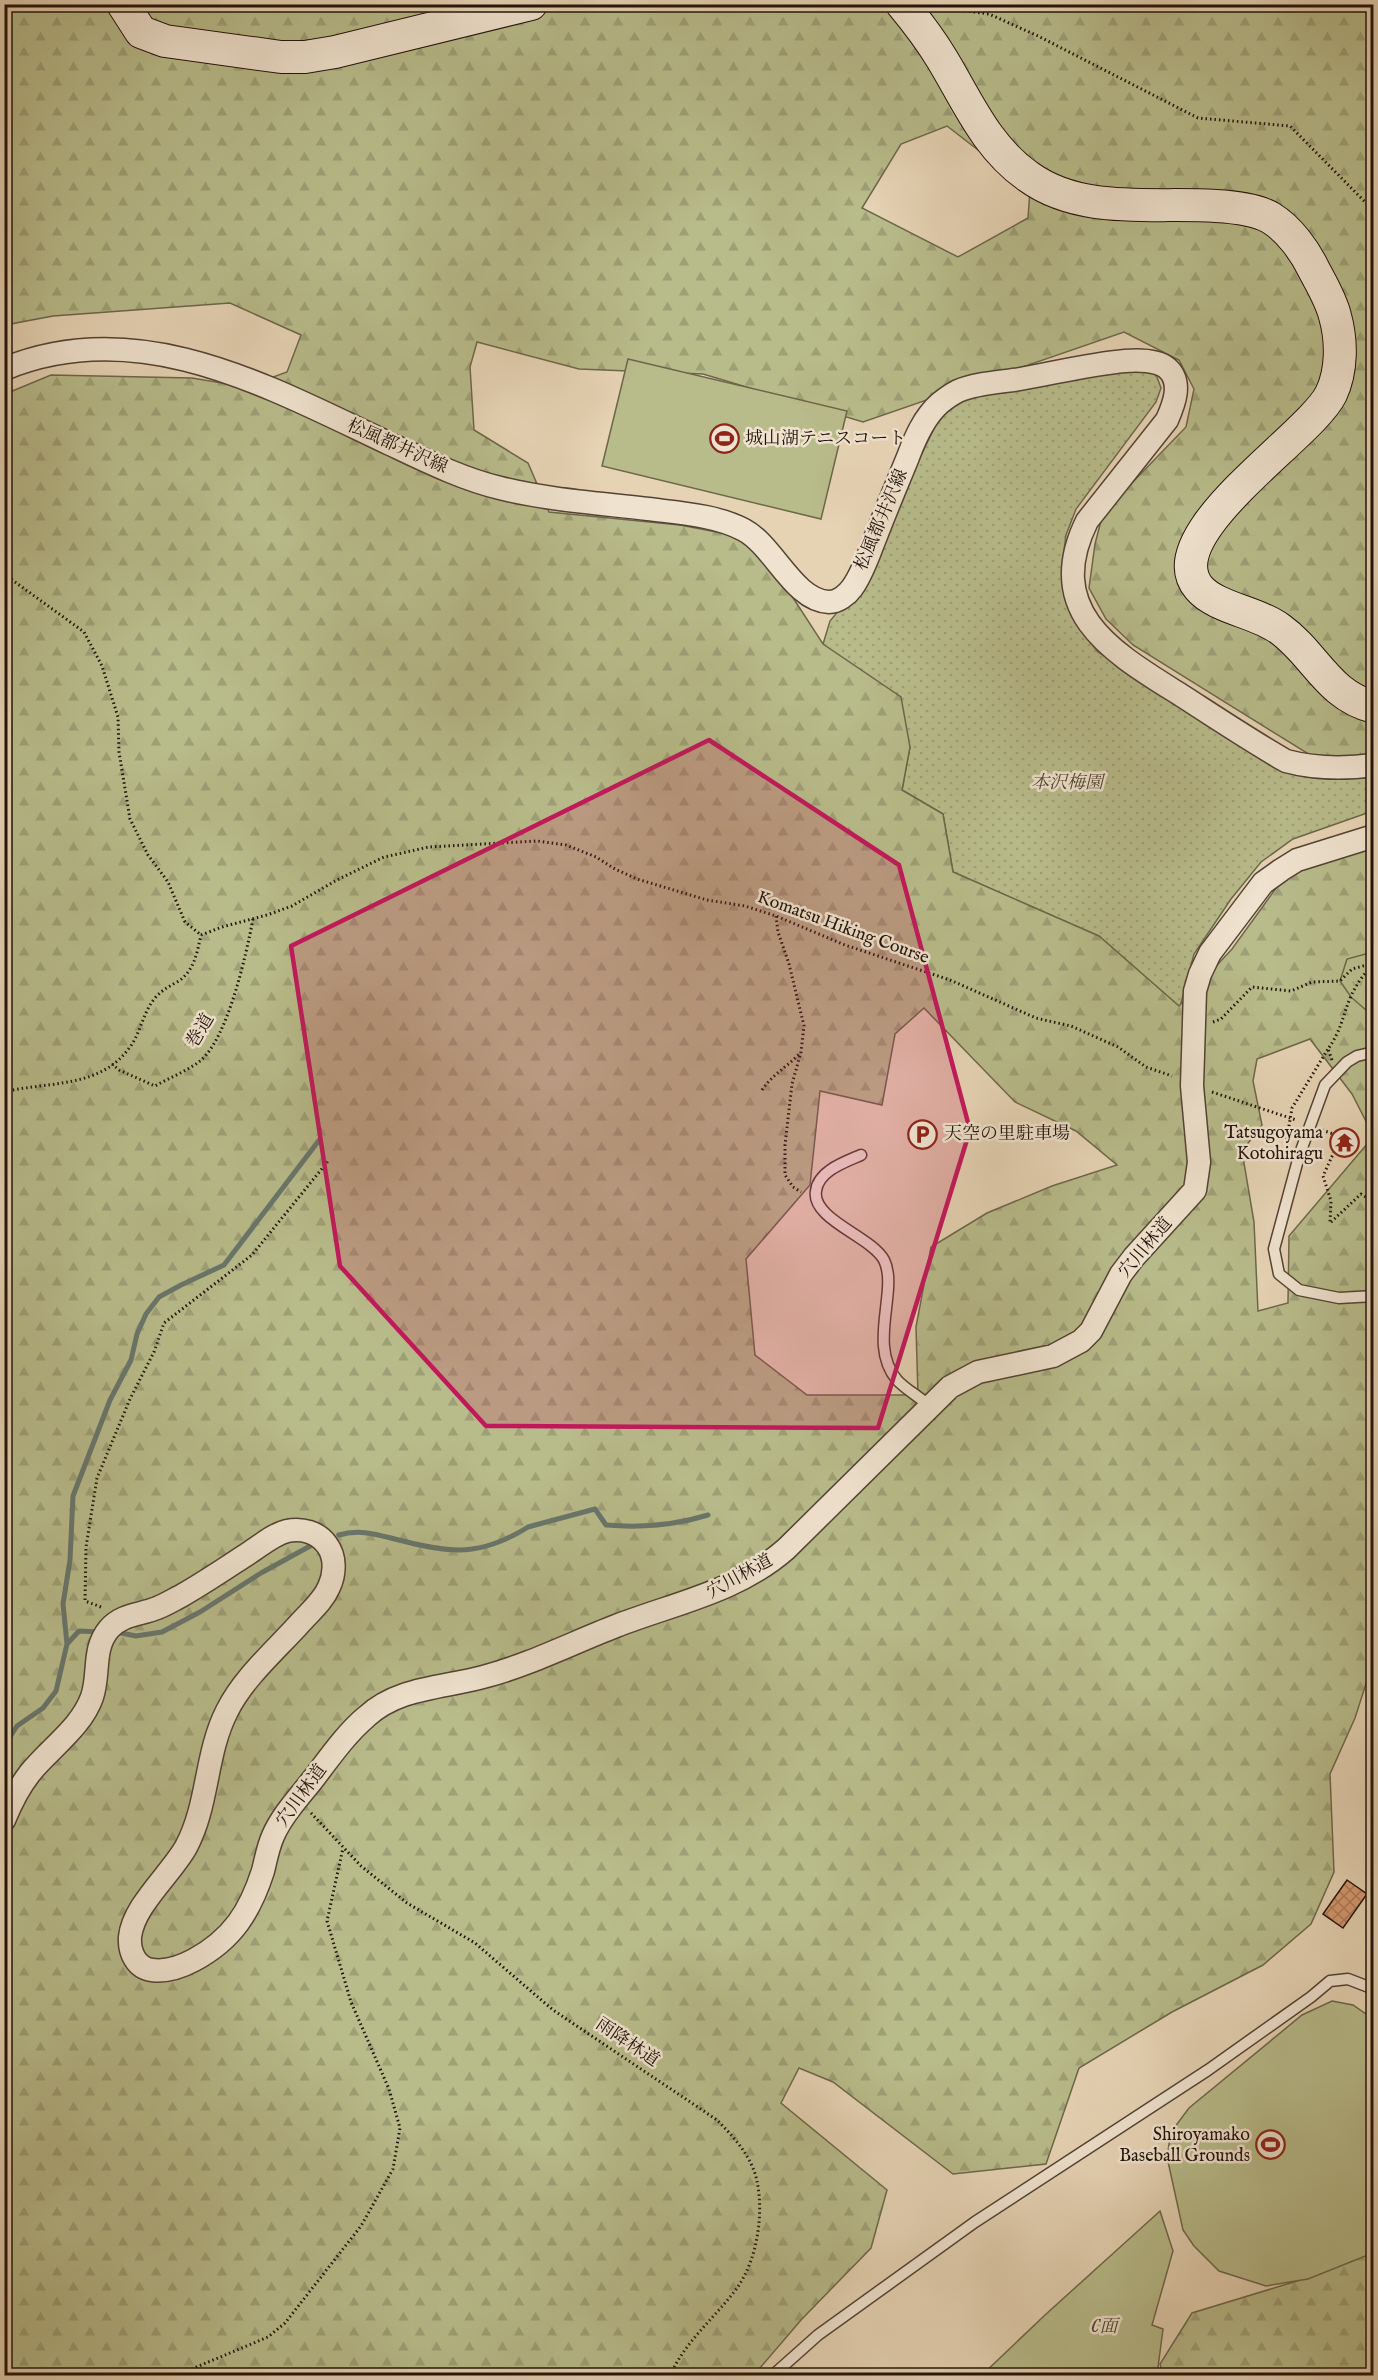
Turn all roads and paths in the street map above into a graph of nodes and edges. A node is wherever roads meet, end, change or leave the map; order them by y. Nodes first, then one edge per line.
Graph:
1 (123, 4) edge
2 (531, 4) edge
3 (917, 5) edge
4 (1374, 211) edge
5 (4, 369) edge
6 (4, 574) edge
7 (1374, 707) edge
8 (1374, 765) edge
9 (1374, 836) edge
10 (776, 916) junction
11 (253, 919) junction
12 (201, 935) junction
13 (1373, 963) edge
14 (1192, 1031) junction
15 (801, 1052) junction
16 (1374, 1052) edge
17 (112, 1064) junction
18 (1331, 1076) junction
19 (1192, 1086) junction
20 (762, 1090) dead end
21 (4, 1092) edge
22 (1309, 1125) junction
23 (861, 1155) dead end
24 (329, 1160) dead end
25 (816, 1192) junction
26 (1374, 1202) edge
27 (1374, 1296) edge
28 (929, 1406) junction
29 (126, 1616) junction
30 (298, 1798) junction
31 (4, 1820) edge
32 (343, 1848) junction
33 (1374, 1989) edge
34 (174, 2376) edge
35 (670, 2376) edge
36 (772, 2376) edge

1 - 2 street
3 - 4 path
3 - 7 street
5 - 8 street, 松風都井沢線
6 - 12 path
9 - 14 street, 穴川林道
10 - 11 path, Komatsu Hiking Course
10 - 15 path
10 - 19 path, Komatsu Hiking Course
11 - 12 path, Komatsu Hiking Course
11 - 17 path, 巻道
12 - 17 path
13 - 14 path
13 - 18 path
14 - 19 street, 穴川林道
15 - 20 path
15 - 25 path
16 - 18 lane
17 - 21 path
18 - 22 lane
19 - 22 path, Komatsu Hiking Course
19 - 28 street, 穴川林道
22 - 26 path, Komatsu Hiking Course
22 - 27 lane
23 - 25 lane
24 - 29 path
25 - 28 lane
28 - 30 street, 穴川林道
29 - 30 street, 穴川林道
29 - 31 street, 穴川林道
30 - 32 path, 雨降林道
32 - 34 path
32 - 35 path, 雨降林道
33 - 36 lane

